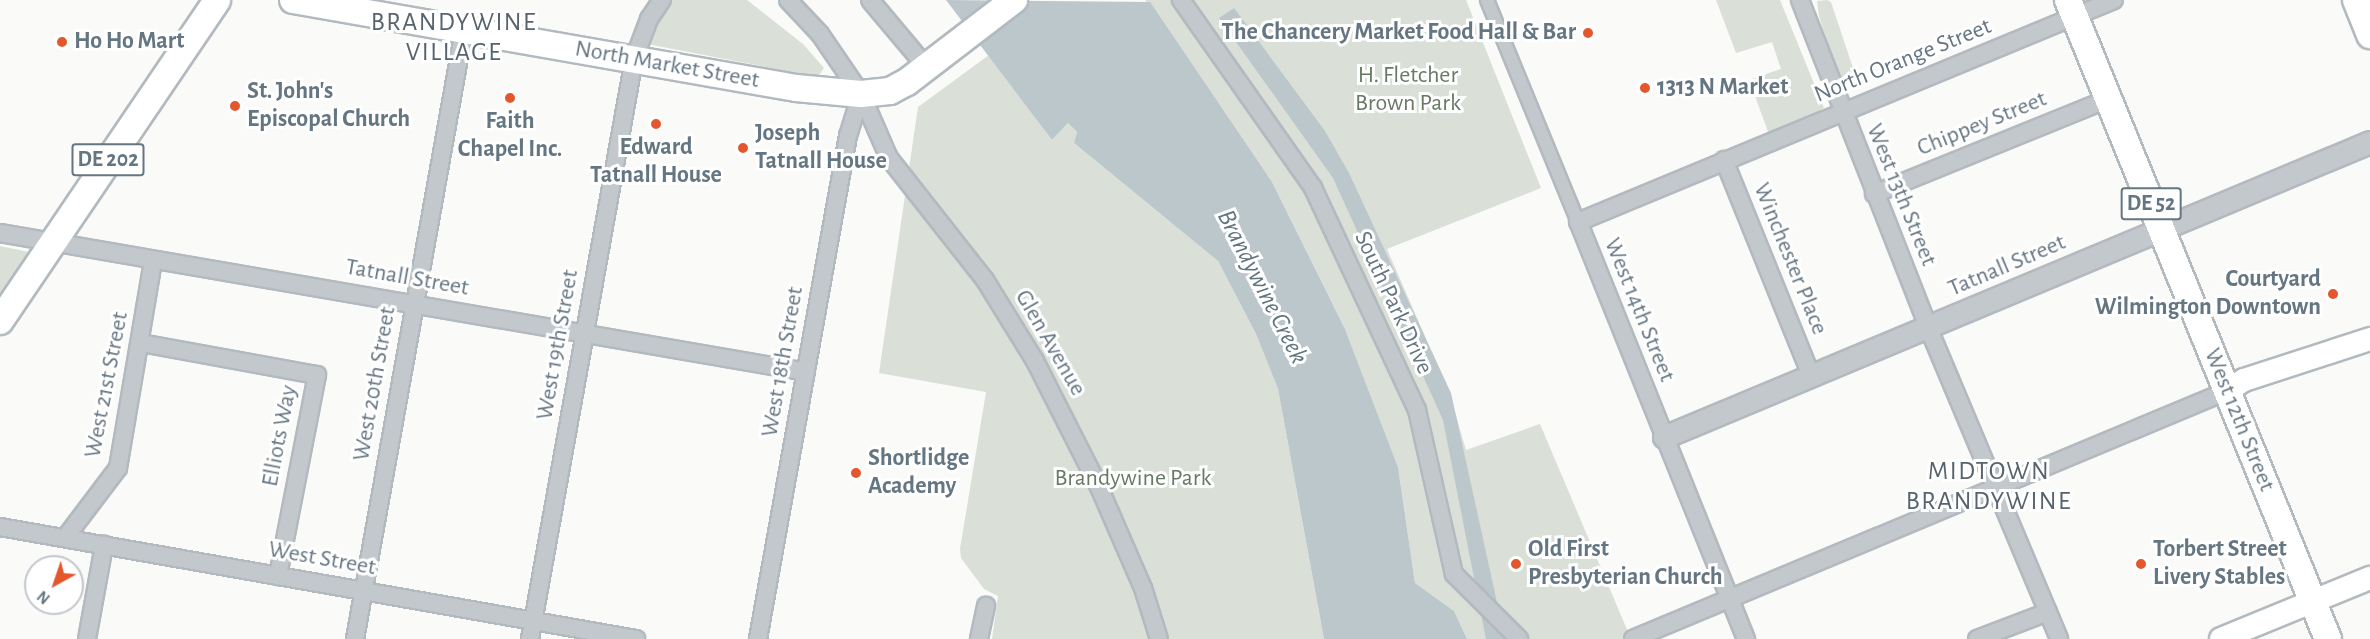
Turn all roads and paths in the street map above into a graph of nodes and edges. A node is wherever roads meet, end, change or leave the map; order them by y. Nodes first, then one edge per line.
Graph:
1 (217, 0) edge
2 (662, 0) edge
3 (788, 0) edge
4 (870, 0) edge
5 (1002, 0) edge
6 (1014, 0) edge
7 (1181, 0) edge
8 (1487, 0) edge
9 (1800, 0) edge
10 (2114, 0) edge
11 (2356, 0) edge
12 (306, 1) edge
13 (2072, 8) edge
14 (464, 30) junction
15 (2370, 35) edge
16 (954, 47) junction
17 (634, 59) junction
18 (927, 68) junction
19 (861, 94) junction
20 (2108, 99) junction
21 (1842, 112) junction
22 (2370, 142) edge
23 (1724, 160) junction
24 (1874, 194) junction
25 (1578, 222) junction
26 (2161, 229) junction
27 (0, 232) edge
28 (53, 242) junction
29 (153, 260) junction
30 (413, 305) junction
31 (0, 321) edge
32 (1928, 327) junction
33 (584, 335) junction
34 (2370, 339) edge
35 (141, 343) junction
36 (806, 372) junction
37 (1811, 375) junction
38 (2227, 391) junction
39 (1664, 437) junction
40 (1998, 489) junction
41 (0, 527) edge
42 (65, 538) junction
43 (104, 545) junction
44 (278, 576) junction
45 (2370, 579) edge
46 (364, 591) junction
47 (1730, 599) junction
48 (2313, 602) junction
49 (986, 606) dead end
50 (2048, 612) junction
51 (533, 619) junction
52 (1514, 633) edge
53 (87, 639) edge
54 (355, 639) edge
55 (530, 639) edge
56 (636, 639) edge
57 (758, 639) edge
58 (979, 639) edge
59 (1159, 639) edge
60 (1633, 639) edge
61 (1746, 639) edge
62 (1977, 639) edge
63 (2059, 639) edge
64 (2221, 639) edge
65 (2328, 639) edge

1 - 28 main road, DE 202
2 - 17 street, West 19th Street
3 - 19 street, Glen Avenue
4 - 18 street
5 - 16 main road
6 - 16 main road, North Market Street
7 - 52 street, South Park Drive
8 - 25 street, West 14th Street
9 - 21 street, West 13th Street
10 - 13 street, North Orange Street
11 - 15 main road
12 - 14 main road, North Market Street
13 - 20 main road, West 12th Street / DE 52
13 - 21 street, North Orange Street
14 - 17 main road, North Market Street
14 - 30 street, West 20th Street
16 - 18 main road, North Market Street
17 - 19 main road, North Market Street
17 - 33 street, West 19th Street
18 - 19 main road, North Market Street
19 - 36 street, West 18th Street
19 - 59 street, Glen Avenue
20 - 24 street, Chippey Street
20 - 26 main road, West 12th Street / DE 52
21 - 23 street, North Orange Street
21 - 24 street, West 13th Street
22 - 26 street, Tatnall Street
23 - 25 street, North Orange Street
23 - 37 street, Winchester Place
24 - 32 street, West 13th Street
25 - 39 street, West 14th Street
26 - 32 street, Tatnall Street
26 - 38 main road, West 12th Street / DE 52
27 - 28 street, Tatnall Street
28 - 29 street, Tatnall Street
28 - 31 main road, DE 202
29 - 30 street, Tatnall Street
29 - 35 street, West 21st Street
30 - 33 street, Tatnall Street
30 - 46 street, West 20th Street
32 - 37 street, Tatnall Street
32 - 40 street, West 13th Street
33 - 36 street, Tatnall Street
33 - 51 street, West 19th Street
34 - 38 main road
35 - 42 street, West 21st Street
35 - 44 street, Elliots Way
36 - 57 street, West 18th Street
37 - 39 street, Tatnall Street
38 - 40 street
38 - 48 main road, West 12th Street / DE 52
39 - 47 street, West 14th Street
40 - 47 street
40 - 50 street, West 13th Street
41 - 42 street, West Street
42 - 43 street, West Street
43 - 44 street, West Street
43 - 53 street
44 - 46 street, West Street
45 - 48 main road
46 - 51 street, West Street
46 - 54 street, West 20th Street
47 - 60 street
47 - 61 street, West 14th Street
48 - 64 main road
48 - 65 main road, West 12th Street / DE 52
49 - 58 street
50 - 62 street
50 - 63 street, West 13th Street
51 - 55 street, West 19th Street
51 - 56 street, West Street

